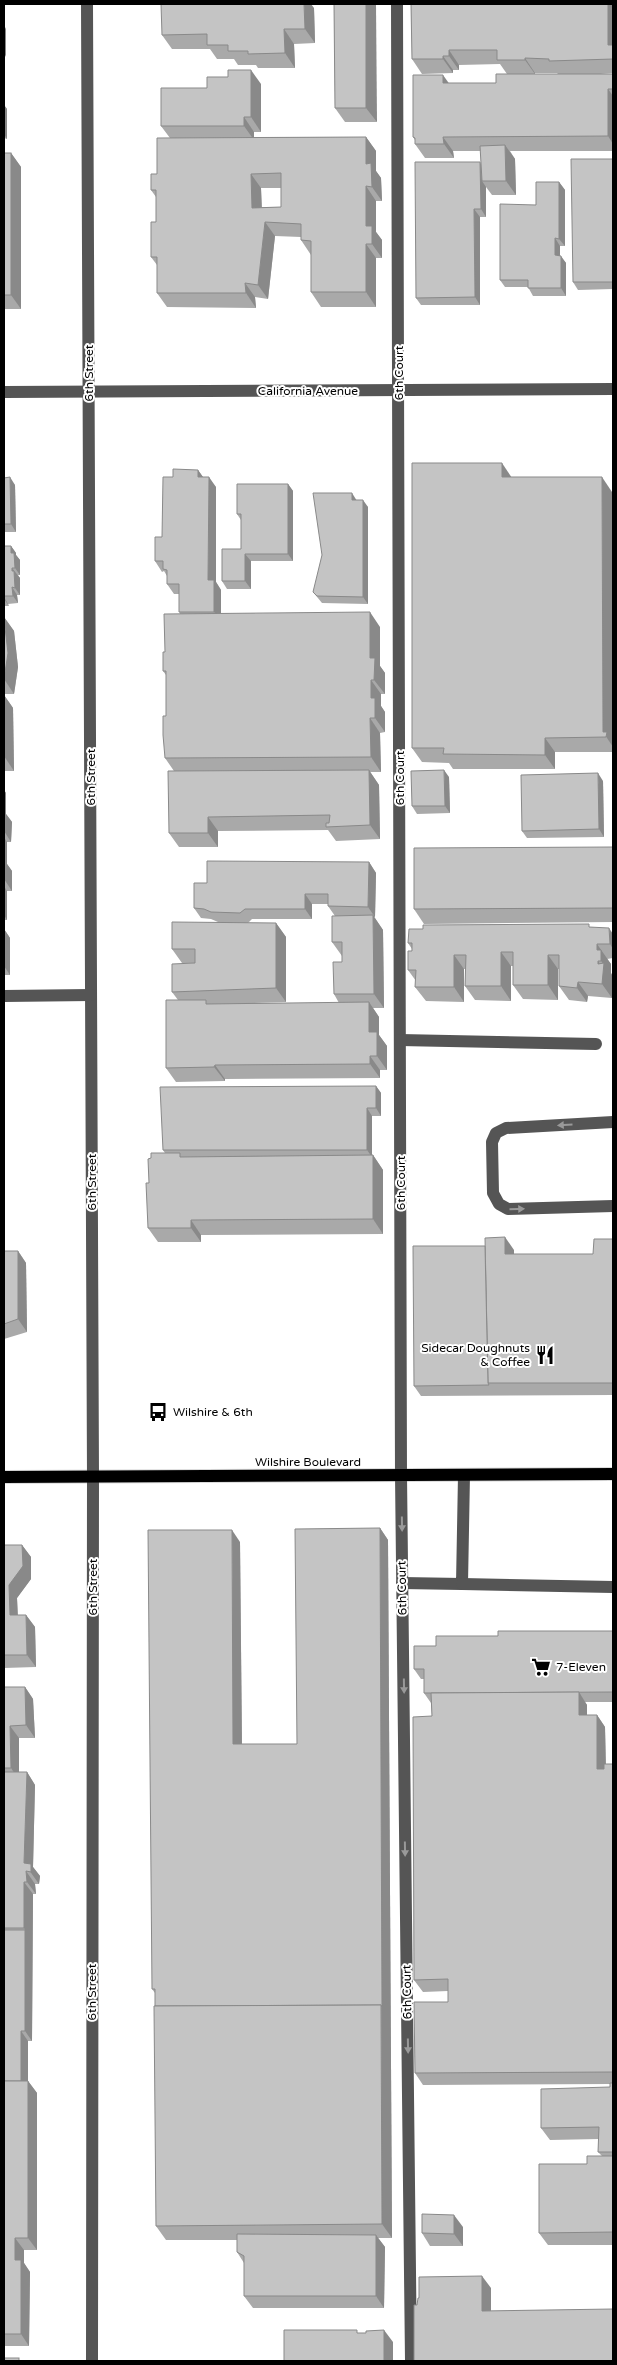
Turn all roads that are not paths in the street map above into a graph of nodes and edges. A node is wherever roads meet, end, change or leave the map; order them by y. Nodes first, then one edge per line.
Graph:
1 (87, 4) edge
2 (397, 4) edge
3 (613, 389) edge
4 (399, 390) junction
5 (4, 392) edge
6 (89, 392) junction
7 (92, 995) junction
8 (4, 996) edge
9 (400, 1040) junction
10 (596, 1044) dead end
11 (613, 1122) edge
12 (613, 1206) edge
13 (613, 1474) edge
14 (401, 1475) junction
15 (464, 1475) junction
16 (93, 1476) junction
17 (4, 1477) edge
18 (402, 1584) junction
19 (462, 1584) junction
20 (613, 1586) edge
21 (92, 2361) edge
22 (411, 2361) edge

1 - 6 street, 6th Street
2 - 4 street, 6th Court
3 - 4 street, California Avenue
4 - 6 street, California Avenue
4 - 9 street, 6th Court
5 - 6 street, California Avenue
6 - 7 street, 6th Street
7 - 8 street
7 - 16 street, 6th Street
9 - 10 street
9 - 14 street, 6th Court
11 -> 12 street
13 - 15 main road, Wilshire Boulevard
14 - 15 main road, Wilshire Boulevard
14 - 16 main road, Wilshire Boulevard
14 -> 18 street, 6th Court
15 - 19 street
16 - 17 main road, Wilshire Boulevard
16 - 21 street, 6th Street
18 - 19 street
18 -> 22 street, 6th Court
19 - 20 street

